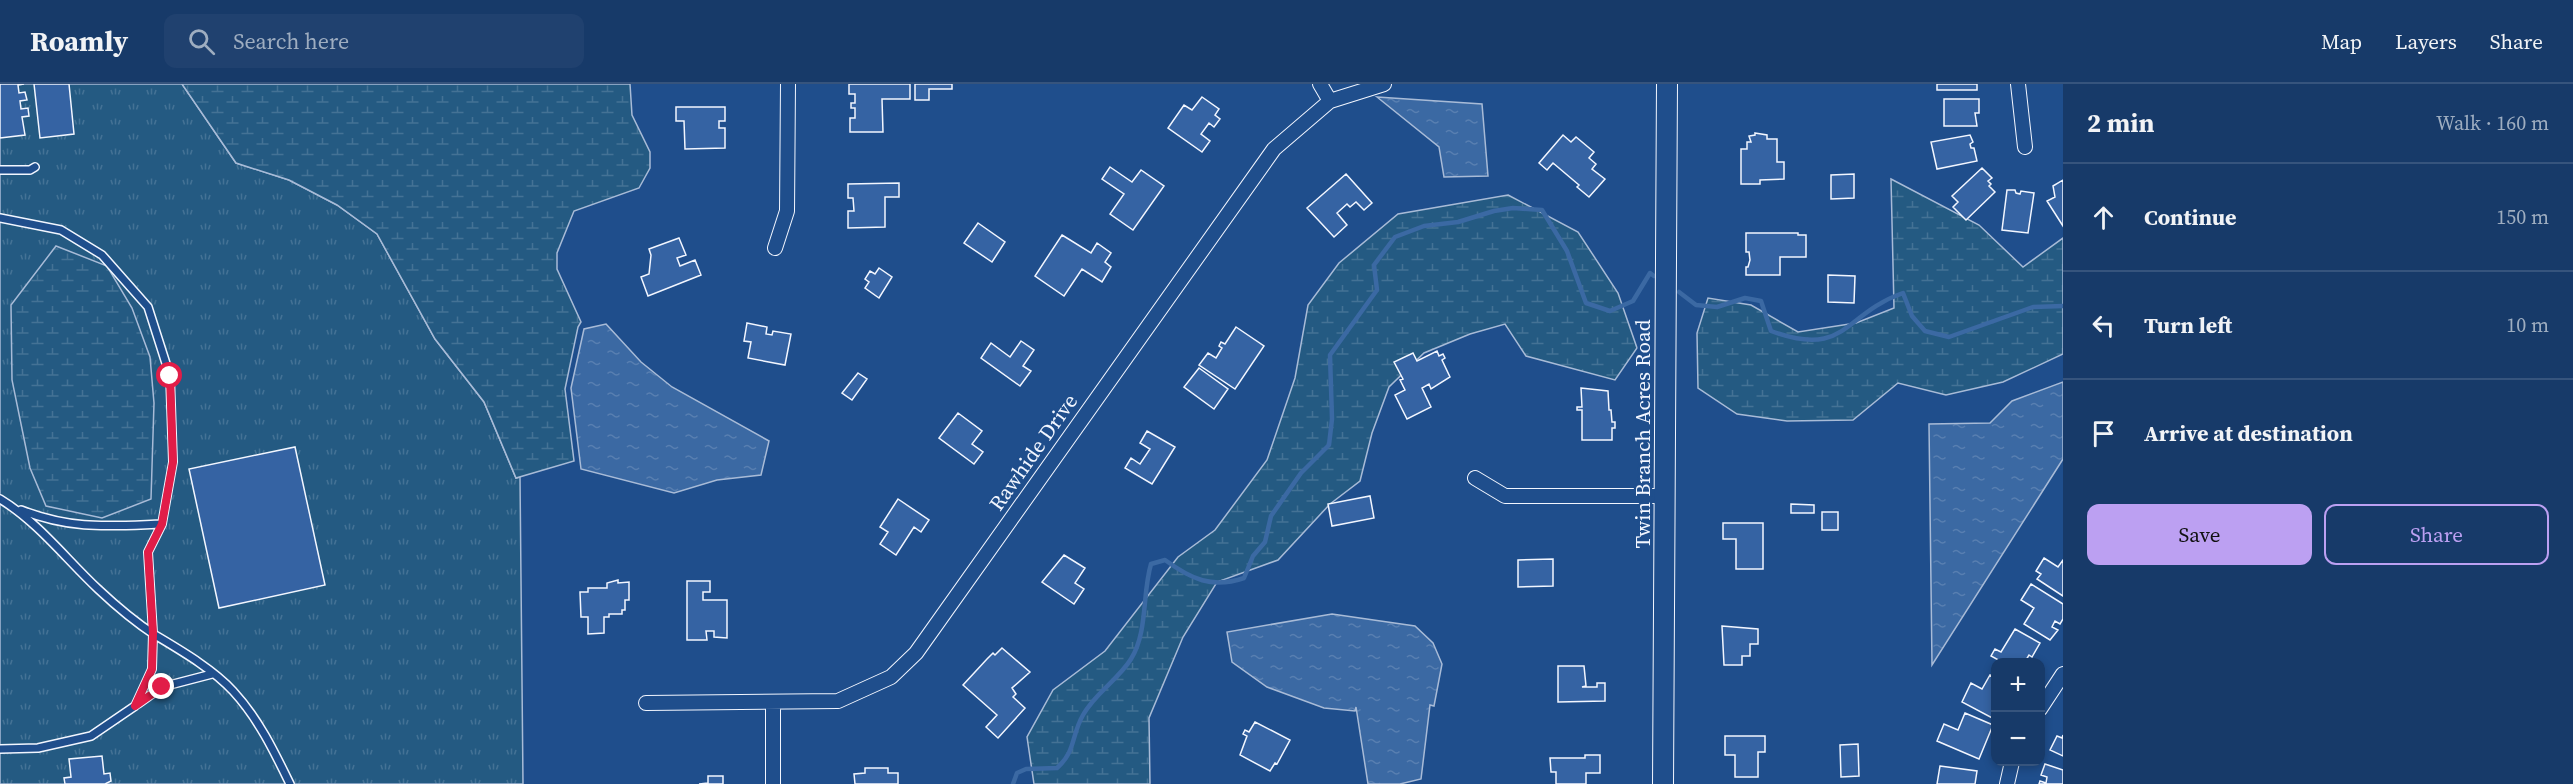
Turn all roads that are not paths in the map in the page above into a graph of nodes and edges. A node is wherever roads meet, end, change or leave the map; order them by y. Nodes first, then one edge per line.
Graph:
1 (788, 84) edge
2 (1320, 84) edge
3 (1384, 84) edge
4 (1667, 84) edge
5 (2018, 84) edge
6 (1330, 101) junction
7 (2025, 147) dead end
8 (35, 167) dead end
9 (0, 170) edge
10 (0, 218) edge
11 (775, 248) dead end
12 (1475, 478) dead end
13 (1665, 496) junction
14 (0, 499) edge
15 (16, 508) junction
16 (162, 524) junction
17 (153, 633) junction
18 (212, 674) junction
19 (2063, 674) edge
20 (2045, 701) edge
21 (646, 703) dead end
22 (773, 703) junction
23 (135, 706) junction
24 (0, 749) edge
25 (2011, 766) edge
26 (290, 784) edge
27 (773, 784) edge
28 (1663, 784) edge
29 (2007, 784) edge

1 - 11 street
2 - 6 street
3 - 6 street, Rawhide Drive
4 - 13 street, Twin Branch Acres Road
5 - 7 street
6 - 22 street, Rawhide Drive
8 - 9 lane
10 - 16 lane
12 - 13 street
13 - 28 street, Twin Branch Acres Road
14 - 15 lane
15 - 16 lane
15 - 17 lane
16 - 17 lane
17 - 18 lane
17 - 23 lane
18 - 23 lane
18 - 26 lane
19 - 20 street
21 - 22 street, Rawhide Drive
22 - 27 street
23 - 24 lane
25 - 29 street

